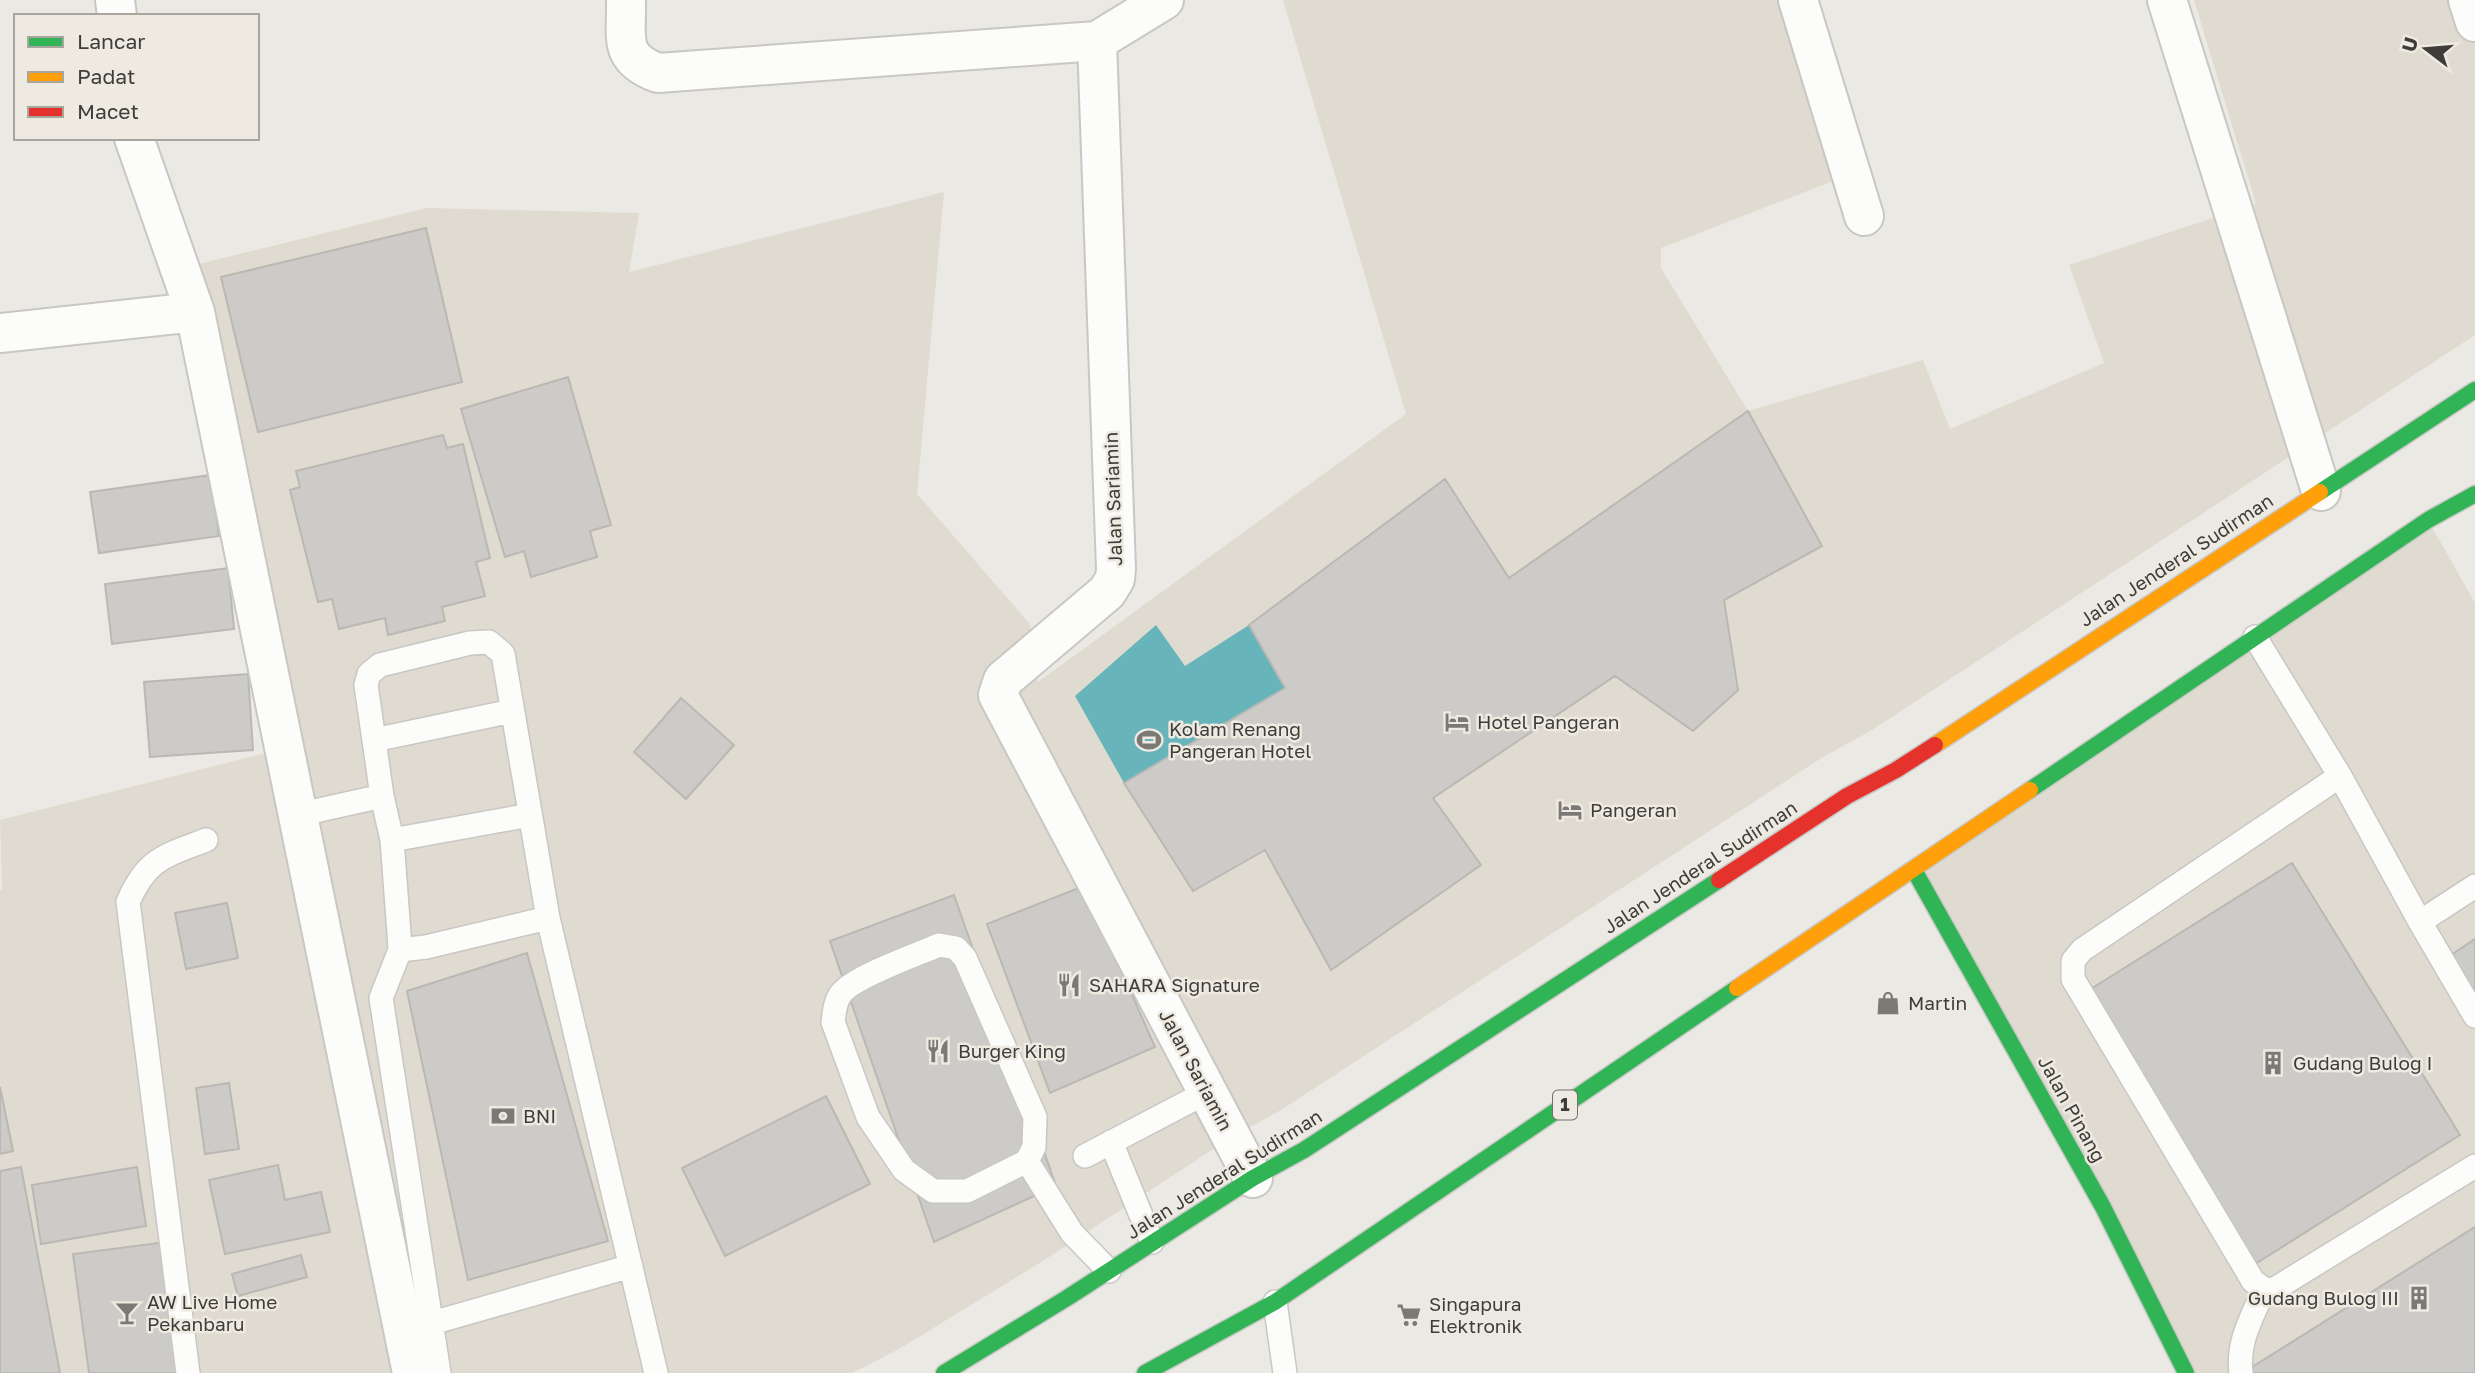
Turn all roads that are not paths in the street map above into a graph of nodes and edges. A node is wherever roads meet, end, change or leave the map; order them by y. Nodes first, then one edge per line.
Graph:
1 (626, 0) edge
2 (1164, 0) edge
3 (1798, 0) edge
4 (2167, 0) edge
5 (2468, 0) edge
6 (2475, 22) edge
7 (1097, 41) junction
8 (135, 140) edge
9 (1864, 216) dead end
10 (195, 312) junction
11 (0, 333) edge
12 (2475, 390) edge
13 (2321, 491) junction
14 (2475, 494) edge
15 (2255, 637) junction
16 (512, 711) junction
17 (374, 740) junction
18 (2340, 776) junction
19 (382, 796) junction
20 (298, 815) junction
21 (530, 815) junction
22 (392, 839) junction
23 (206, 840) dead end
24 (1914, 870) junction
25 (2475, 886) edge
26 (548, 918) junction
27 (2420, 922) junction
28 (400, 950) junction
29 (2475, 1016) edge
30 (1207, 1092) junction
31 (1111, 1142) junction
32 (1085, 1156) dead end
33 (1027, 1161) junction
34 (2475, 1166) edge
35 (1253, 1178) junction
36 (1152, 1242) junction
37 (631, 1266) junction
38 (1109, 1271) junction
39 (2264, 1289) junction
40 (1275, 1302) junction
41 (432, 1323) junction
42 (1181, 1364) edge
43 (188, 1373) edge
44 (412, 1373) edge
45 (439, 1373) edge
46 (656, 1373) edge
47 (944, 1373) edge
48 (1145, 1373) edge
49 (1285, 1373) edge
50 (2186, 1373) edge
51 (2241, 1373) edge

1 - 7 street
2 - 7 street
3 - 9 street
4 - 13 street
5 - 6 street
7 - 30 street, Jalan Sariamin
8 - 10 street
10 - 11 street
10 - 20 street
12 - 13 main road, Jalan Jenderal Sudirman
13 - 35 main road, Jalan Jenderal Sudirman
14 - 15 main road
15 - 18 lane
15 - 24 main road
16 - 17 lane
16 - 17 lane
16 - 21 lane
17 - 19 lane
18 - 27 lane
18 - 39 lane
19 - 20 lane
19 - 22 lane
20 - 44 street
21 - 22 lane
21 - 26 lane
22 - 28 lane
23 - 43 lane
24 - 40 main road, 1
24 - 50 main road, Jalan Pinang
25 - 27 lane
26 - 28 lane
26 - 37 lane
27 - 29 lane
28 - 41 lane
30 - 31 lane
30 - 35 street, Jalan Sariamin
31 - 32 lane
31 - 36 lane
33 - 33 lane
33 - 38 lane
34 - 39 lane
35 - 36 main road, Jalan Jenderal Sudirman
36 - 38 main road, Jalan Jenderal Sudirman
37 - 41 lane
37 - 46 lane
38 - 47 main road, Jalan Jenderal Sudirman
39 - 51 lane
40 - 42 main road, 1
40 - 49 lane
41 - 45 lane
42 - 48 main road

